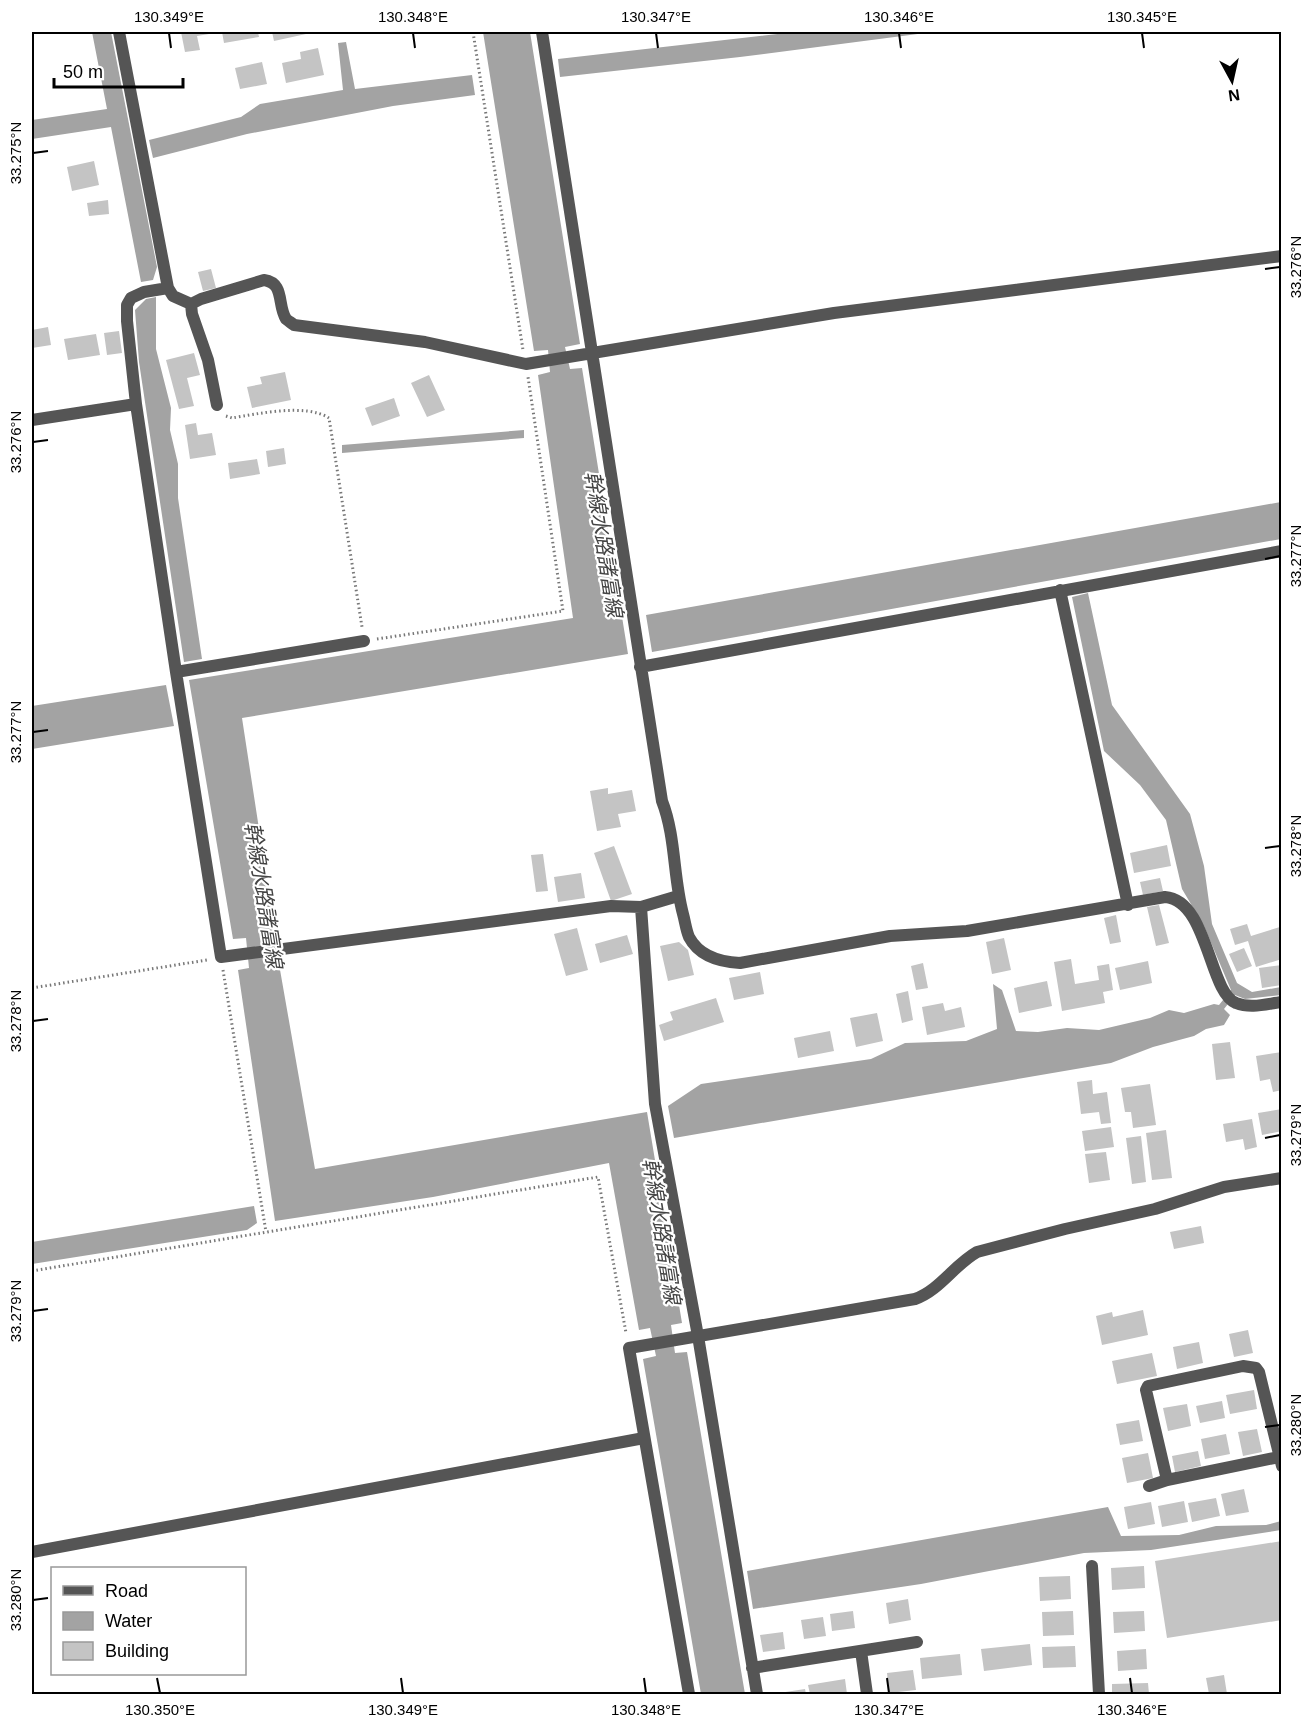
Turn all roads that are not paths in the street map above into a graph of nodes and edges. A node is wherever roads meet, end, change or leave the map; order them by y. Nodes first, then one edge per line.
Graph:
1 (119, 32) edge
2 (542, 32) edge
3 (1281, 256) edge
4 (156, 290) junction
5 (191, 304) junction
6 (593, 355) junction
7 (136, 404) junction
8 (216, 405) road end
9 (32, 420) edge
10 (1281, 551) edge
11 (1060, 590) junction
12 (364, 641) road end
13 (640, 667) junction
14 (176, 672) junction
15 (678, 896) junction
16 (1128, 905) junction
17 (641, 907) junction
18 (1281, 1002) edge
19 (1281, 1178) edge
20 (698, 1336) junction
21 (644, 1438) junction
22 (1280, 1462) edge
23 (1167, 1480) junction
24 (1149, 1486) dead end
25 (32, 1552) edge
26 (1092, 1566) dead end
27 (917, 1642) dead end
28 (861, 1650) junction
29 (752, 1668) junction
30 (689, 1695) edge
31 (757, 1695) edge
32 (867, 1695) edge
33 (1099, 1695) edge

1 - 4 street
2 - 6 street
3 - 6 street
4 - 5 street
4 - 7 street
5 - 6 street
5 - 8 street
6 - 13 street
7 - 9 street
7 - 14 street
10 - 11 street
11 - 13 street
11 - 16 street
12 - 14 street
13 - 15 street
14 - 17 street
15 - 16 street
15 - 17 street
16 - 18 street
17 - 20 street
19 - 20 street
20 - 21 street
20 - 29 street
21 - 25 street
21 - 30 street
22 - 23 street
22 - 23 street
23 - 24 street
26 - 33 street
27 - 28 street
28 - 29 street
28 - 32 street
29 - 31 street

